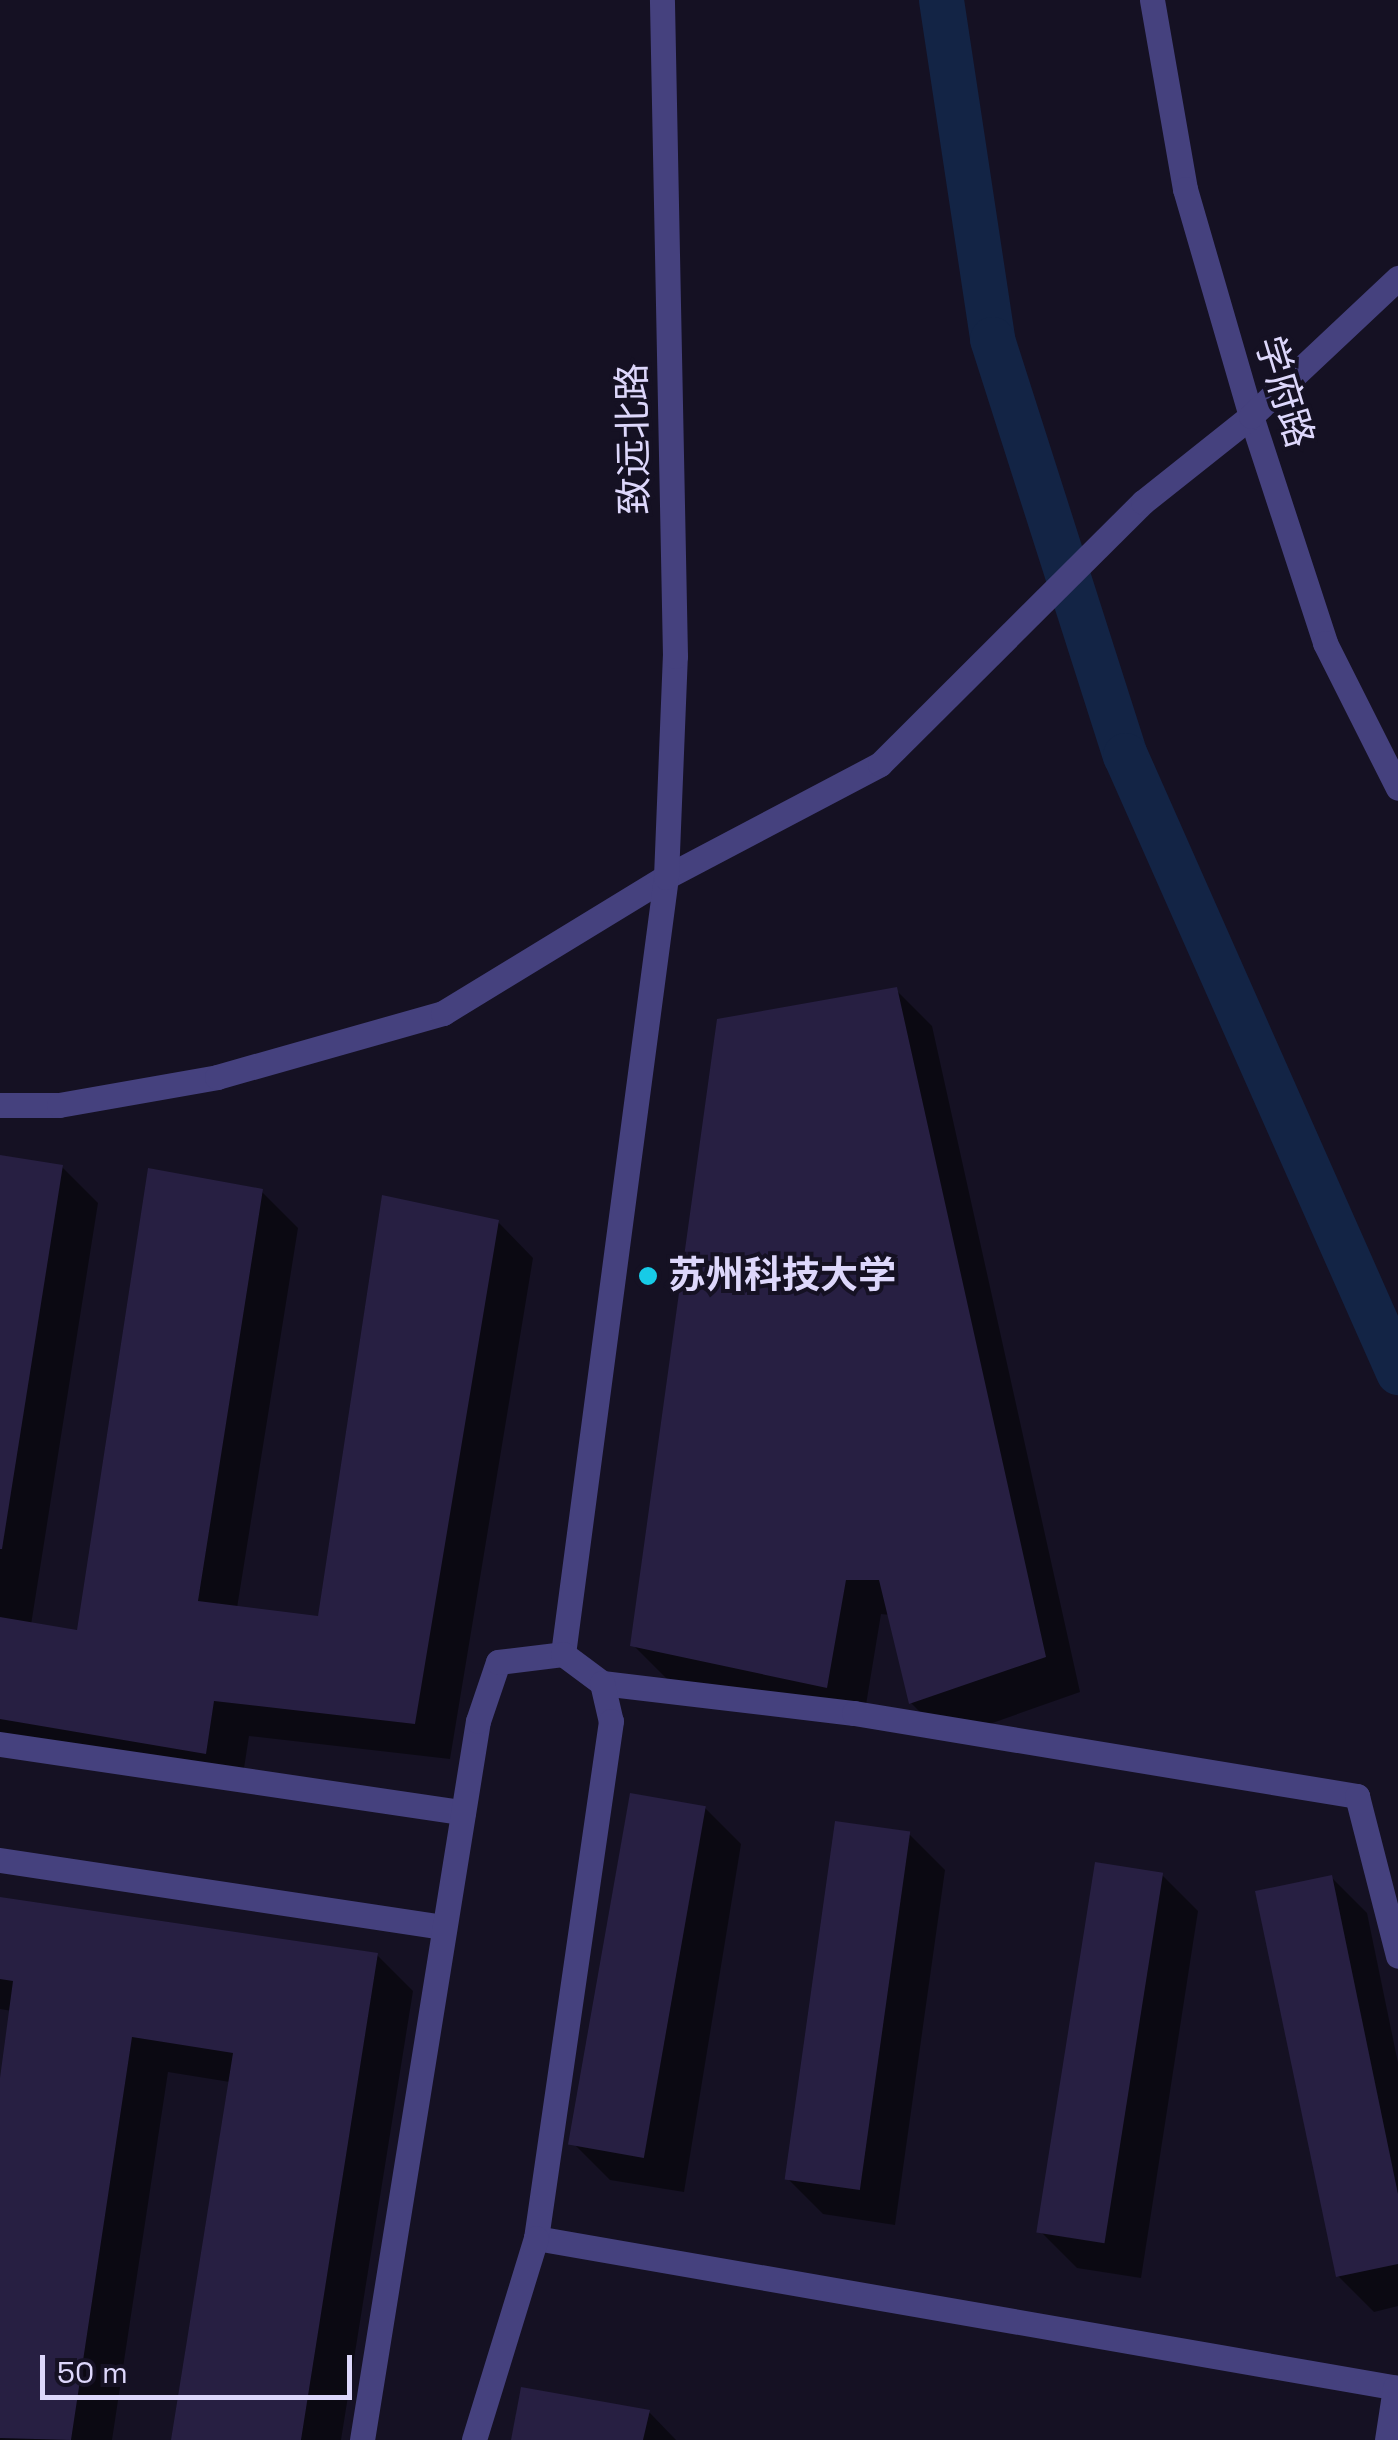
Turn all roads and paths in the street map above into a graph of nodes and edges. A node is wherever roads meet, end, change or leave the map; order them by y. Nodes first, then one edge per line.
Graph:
1 (662, 0) edge
2 (1152, 0) edge
3 (1398, 278) edge
4 (1251, 416) junction
5 (1398, 788) edge
6 (666, 878) junction
7 (0, 1106) edge
8 (563, 1654) junction
9 (602, 1683) junction
10 (0, 1744) edge
11 (462, 1812) junction
12 (0, 1860) edge
13 (444, 1927) junction
14 (1398, 1956) edge
15 (536, 2238) junction
16 (1396, 2388) edge
17 (362, 2440) edge
18 (474, 2440) edge
19 (1386, 2440) edge

1 - 6 street, 致远北路
2 - 4 street, 学府路
3 - 4 street
4 - 5 street, 学府路
4 - 6 street
6 - 7 street
6 - 8 street, 致远北路
8 - 9 street
8 - 11 street
9 - 14 street
9 - 15 street
10 - 11 street
11 - 13 street
12 - 13 street
13 - 17 street
15 - 16 street
15 - 18 street
16 - 19 street

